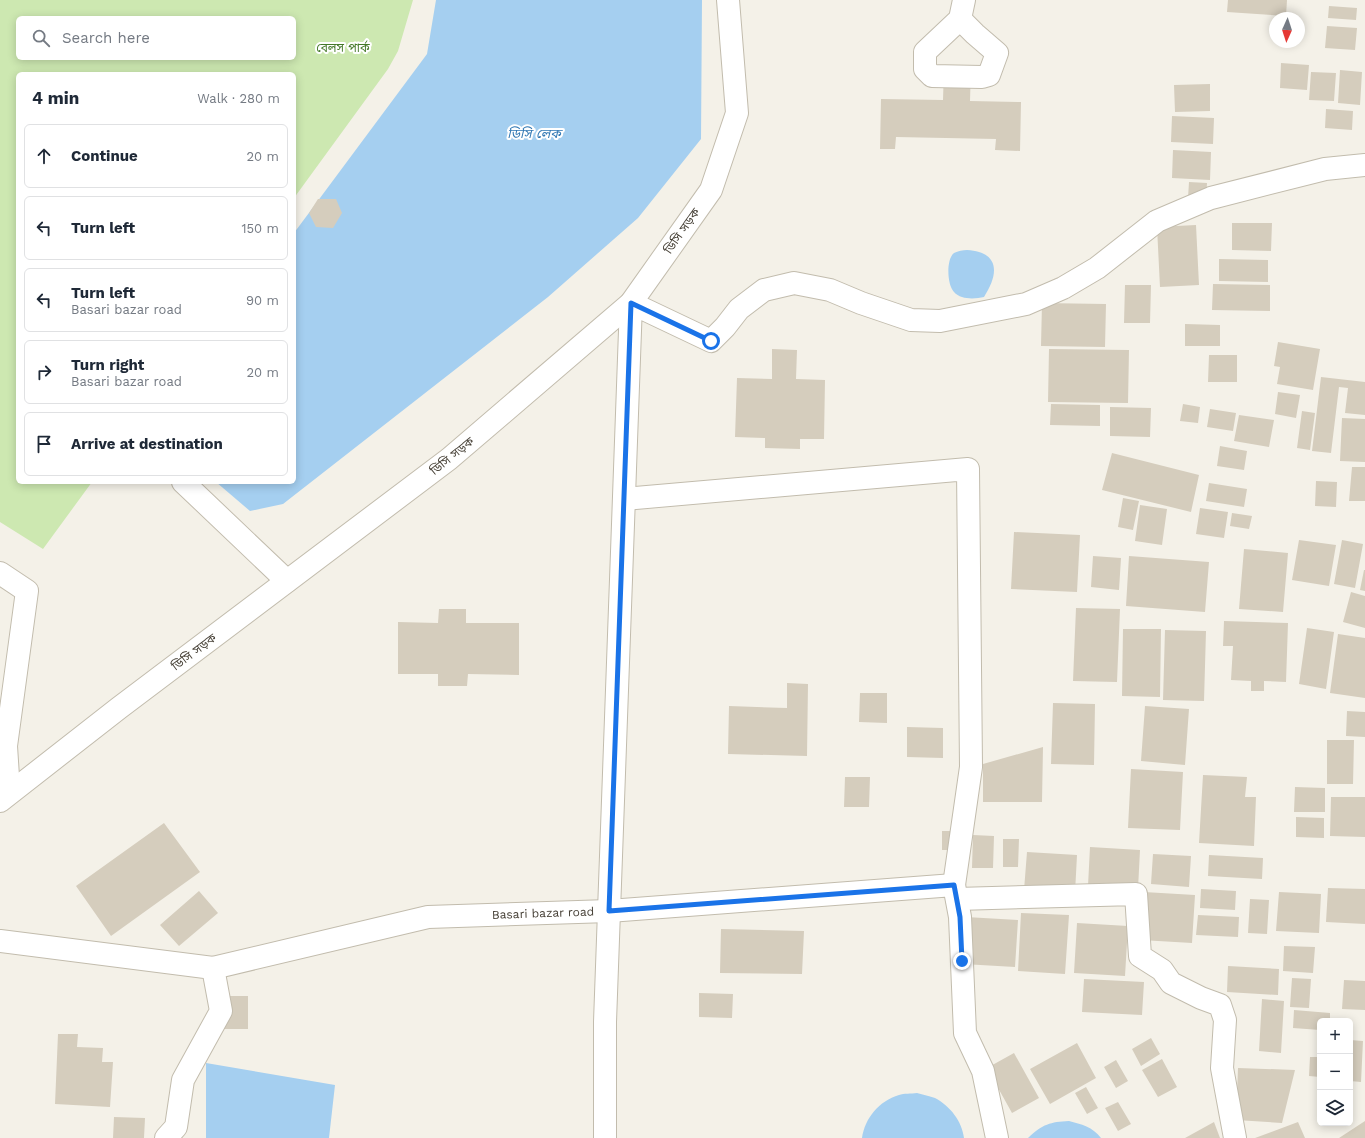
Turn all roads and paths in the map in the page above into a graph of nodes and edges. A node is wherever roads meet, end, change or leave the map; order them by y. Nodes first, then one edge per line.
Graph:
1 (728, 0) edge
2 (1365, 165) edge
3 (631, 303) junction
4 (185, 484) edge
5 (624, 499) junction
6 (0, 573) edge
7 (287, 582) junction
8 (5, 796) edge
9 (955, 892) junction
10 (609, 911) junction
11 (0, 941) edge
12 (213, 968) junction
13 (166, 1138) edge
14 (605, 1138) edge
15 (997, 1138) edge
16 (1235, 1138) edge

1 - 3 street, ডিসি সড়ক
2 - 3 street
3 - 5 street
3 - 7 street, ডিসি সড়ক
4 - 7 street
5 - 9 street
5 - 10 street
6 - 8 street
7 - 8 street, ডিসি সড়ক
9 - 10 street, Basari bazar road
9 - 15 street
9 - 16 street, Basari bazar road
10 - 12 street, Basari bazar road
10 - 14 street
11 - 12 street
12 - 13 street

